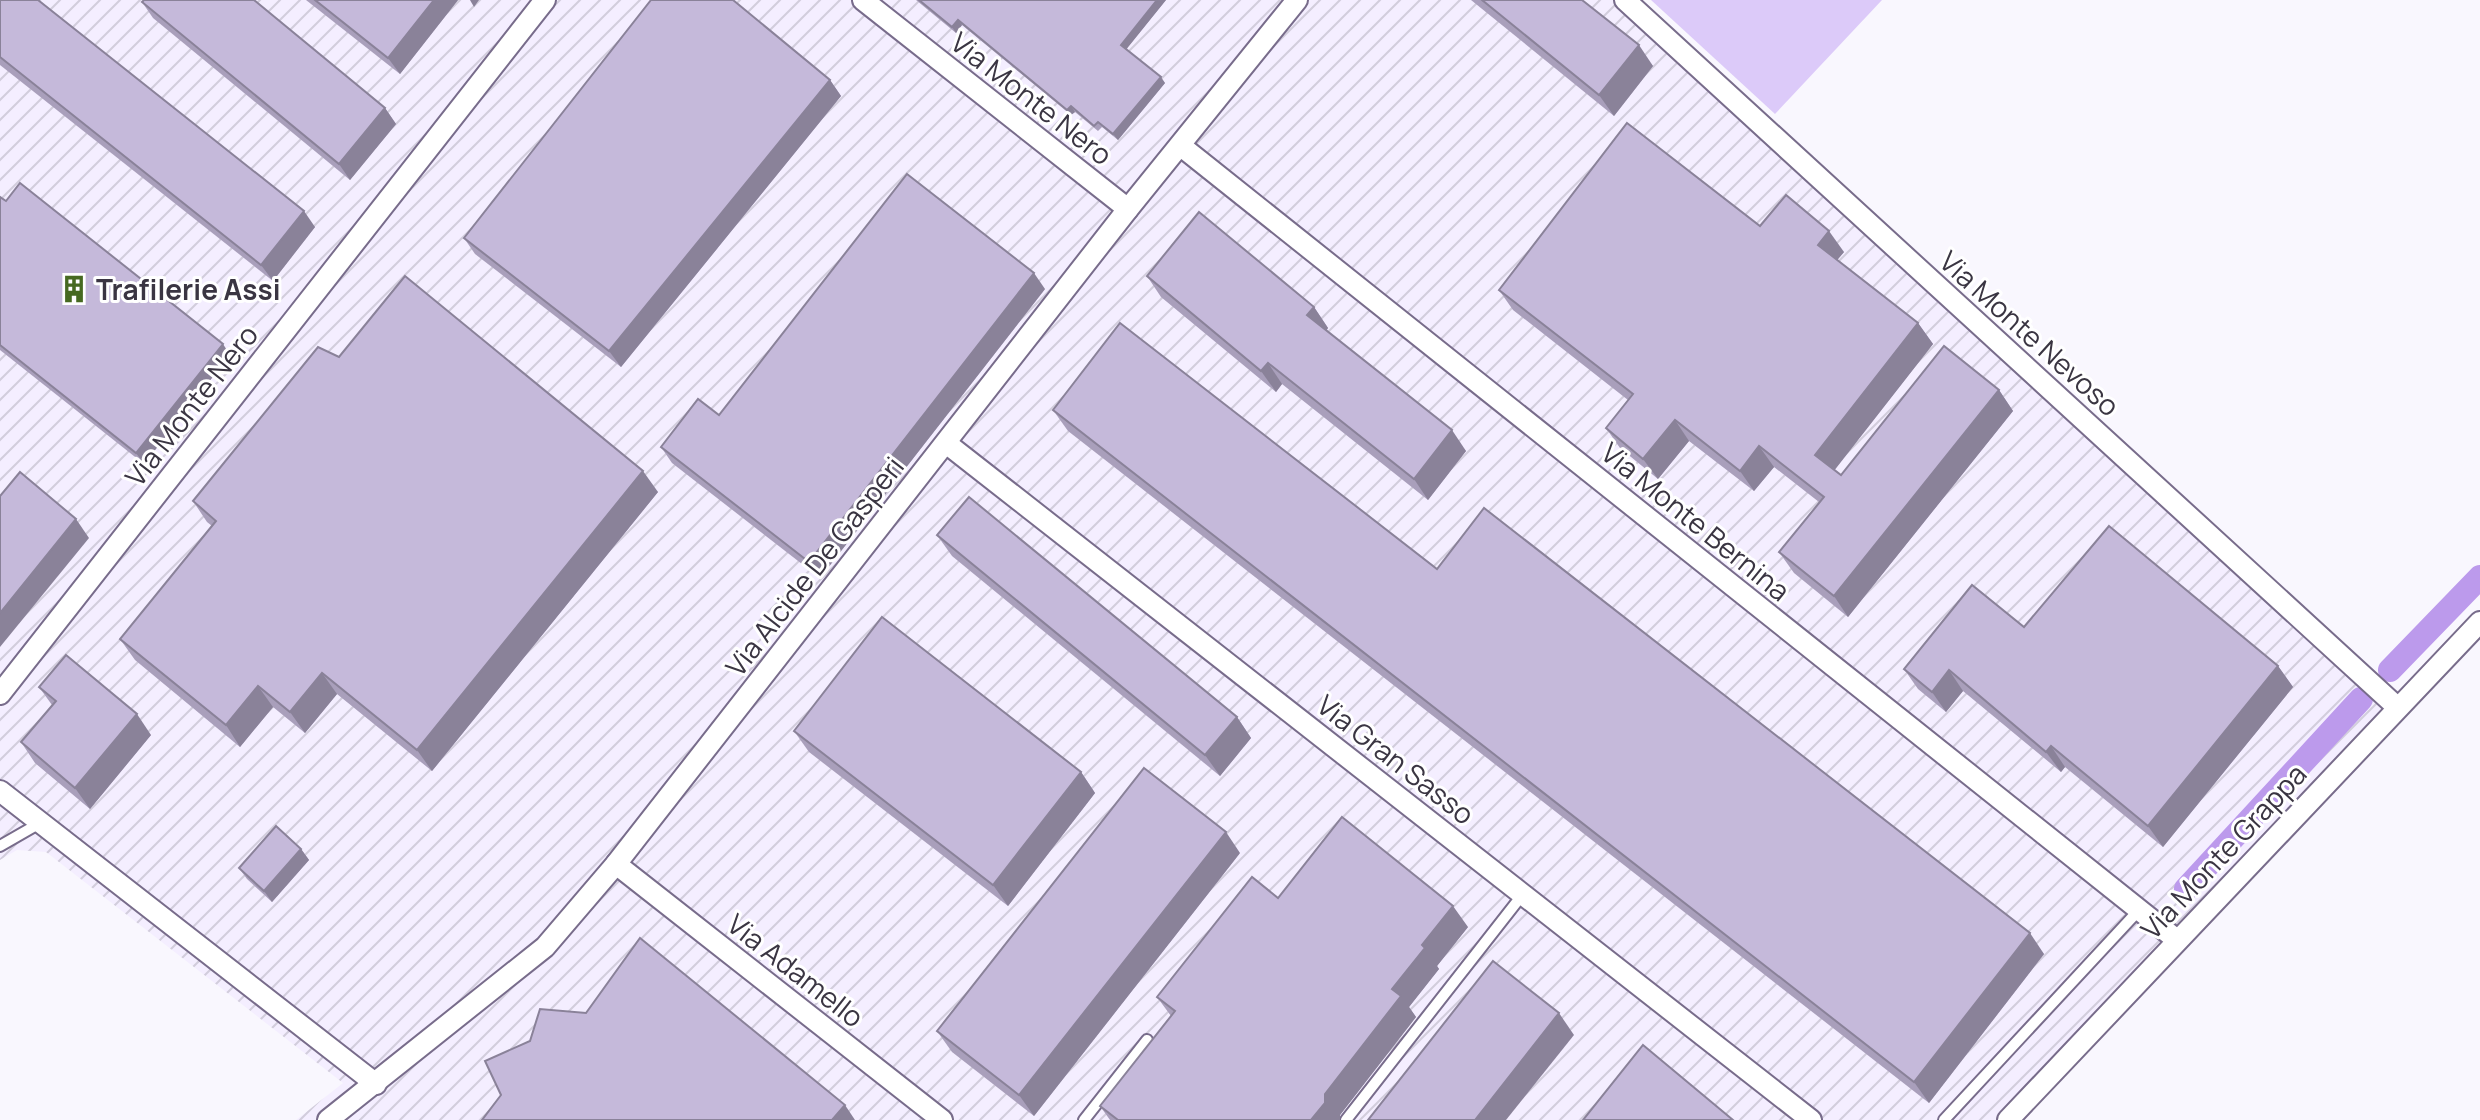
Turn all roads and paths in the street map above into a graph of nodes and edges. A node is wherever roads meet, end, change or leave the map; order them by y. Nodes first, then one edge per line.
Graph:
1 (545, 0) edge
2 (863, 0) edge
3 (1625, 0) edge
4 (1295, 1) edge
5 (1181, 146) junction
6 (1128, 209) junction
7 (946, 443) junction
8 (2480, 622) edge
9 (0, 694) edge
10 (2397, 707) junction
11 (0, 791) edge
12 (40, 823) junction
13 (0, 846) edge
14 (616, 864) junction
15 (1523, 894) junction
16 (2139, 910) junction
17 (2177, 940) junction
18 (1147, 1040) dead end
19 (376, 1084) junction
20 (328, 1120) edge
21 (942, 1120) edge
22 (1084, 1120) edge
23 (1346, 1120) edge
24 (1811, 1120) edge
25 (1944, 1120) edge
26 (2008, 1120) edge

1 - 9 street, Via Monte Nero
2 - 6 street, Via Monte Nero
3 - 10 street, Via Monte Nevoso
4 - 5 street, Via Alcide De Gasperi
5 - 6 street, Via Alcide De Gasperi
5 - 16 street, Via Monte Bernina
6 - 7 street, Via Alcide De Gasperi
7 - 14 street, Via Alcide De Gasperi
7 - 15 street, Via Gran Sasso
8 - 10 street, Via Monte Grappa
10 - 17 street, Via Monte Grappa
11 - 12 street
12 - 13 lane
12 - 19 street
14 - 19 street, Via Alcide De Gasperi
14 - 21 street, Via Adamello
15 - 23 lane
15 - 24 street, Via Gran Sasso
16 - 17 street, Via Monte Bernina
16 - 25 lane
17 - 26 street, Via Monte Grappa
18 - 22 lane
19 - 20 street, Via Alcide De Gasperi

